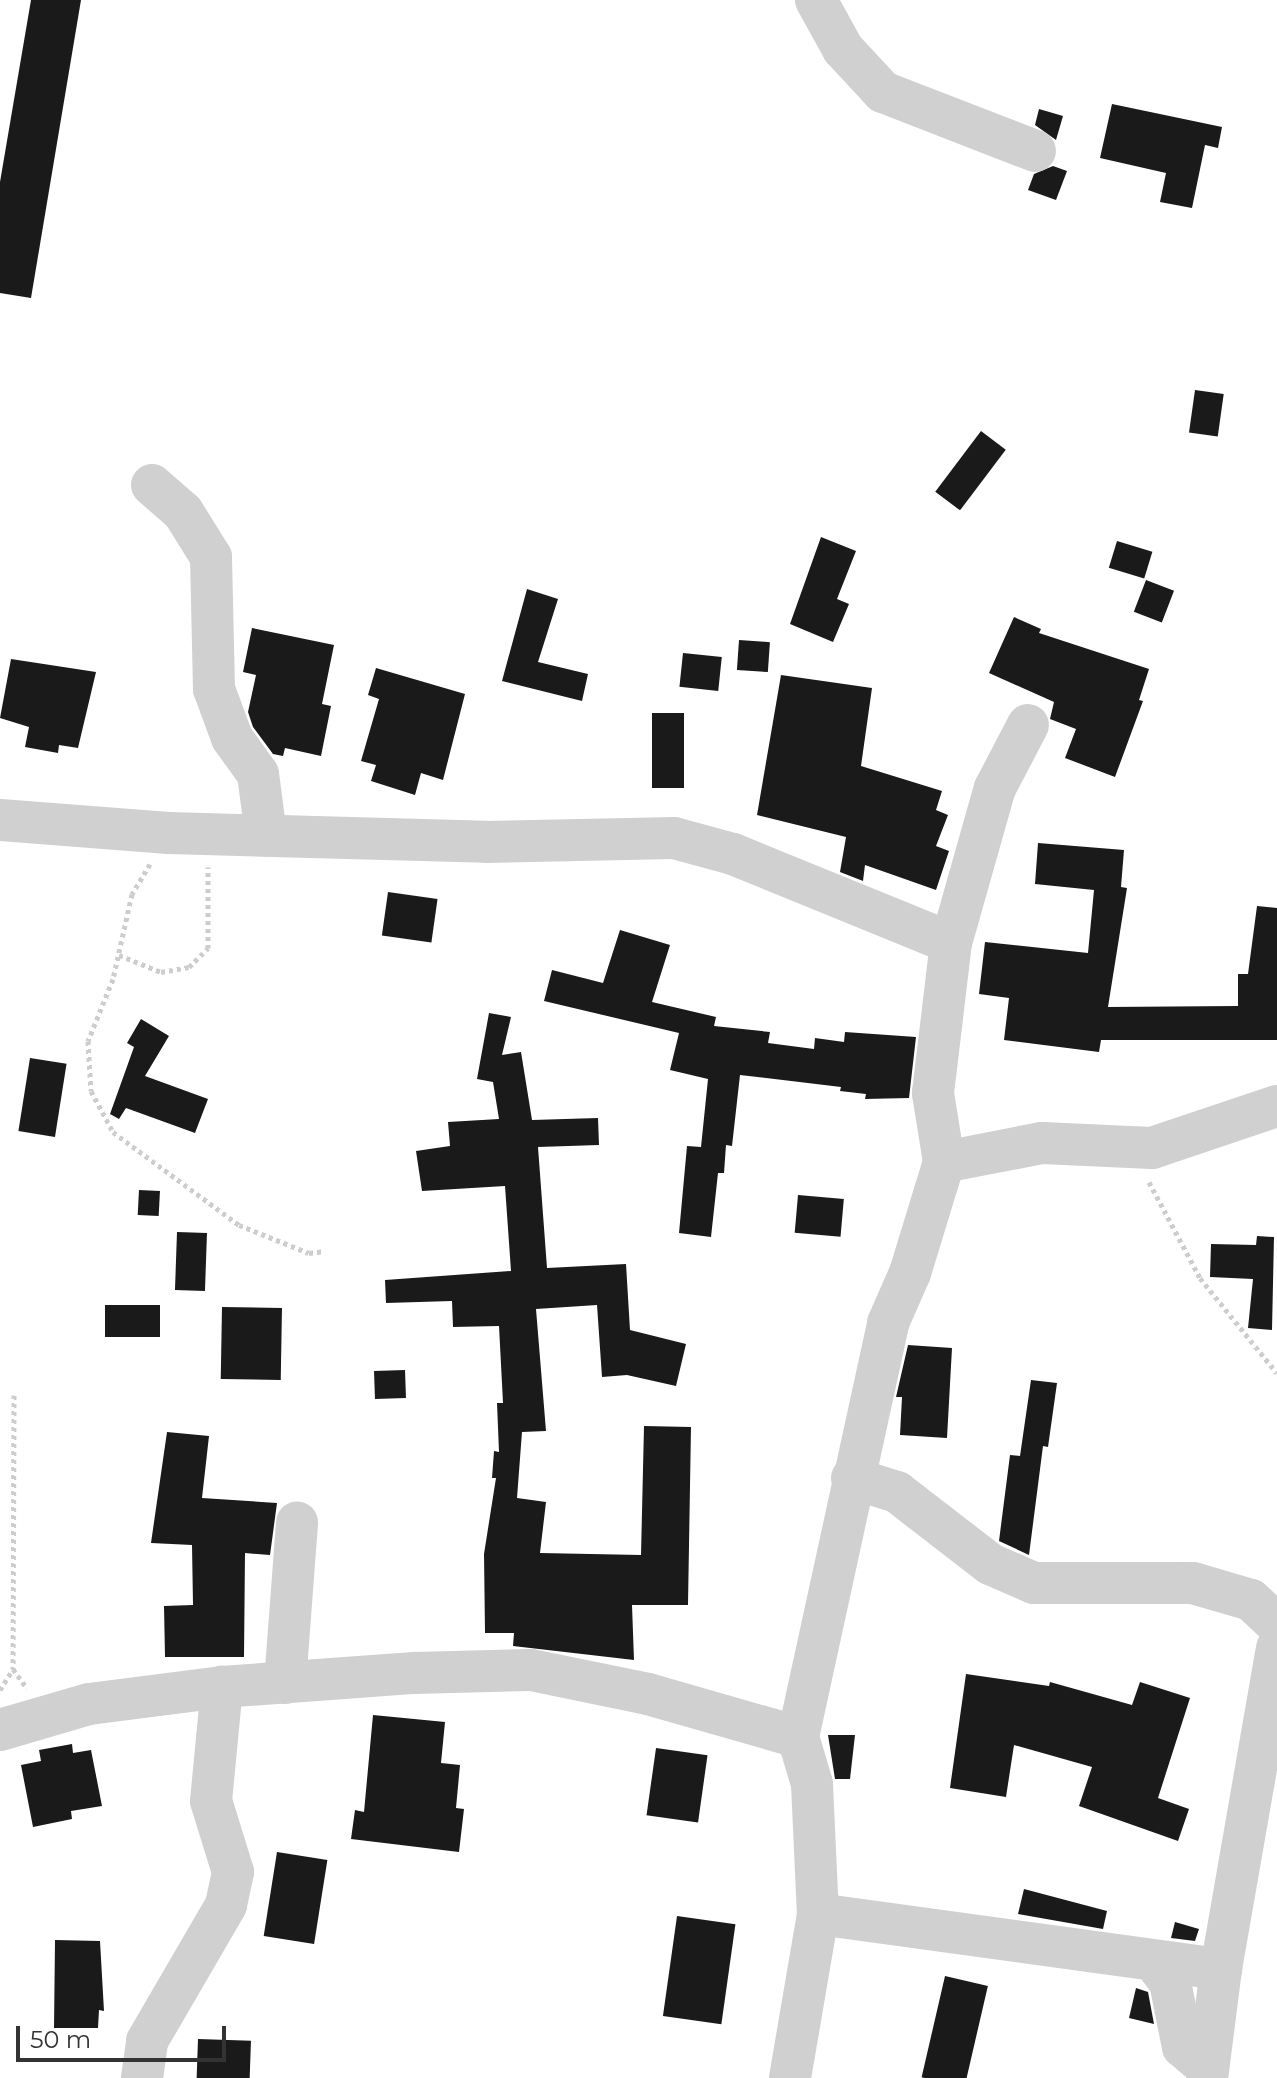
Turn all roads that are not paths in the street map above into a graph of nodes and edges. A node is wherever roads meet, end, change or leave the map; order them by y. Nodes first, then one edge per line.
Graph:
1 (816, 0) edge
2 (1035, 151) dead end
3 (152, 485) dead end
4 (1028, 725) dead end
5 (0, 820) edge
6 (266, 835) junction
7 (951, 943) junction
8 (1277, 1106) edge
9 (944, 1162) junction
10 (852, 1478) junction
11 (297, 1522) dead end
12 (1277, 1624) edge
13 (1277, 1648) edge
14 (285, 1683) junction
15 (222, 1687) junction
16 (0, 1730) edge
17 (798, 1737) junction
18 (818, 1914) junction
19 (1154, 1961) junction
20 (1221, 1969) junction
21 (1208, 2073) edge
22 (142, 2078) edge
23 (790, 2078) edge

1 - 2 street
3 - 6 street
4 - 7 street
5 - 6 street
6 - 7 street
7 - 9 street
8 - 9 street
9 - 10 street
10 - 12 street
10 - 17 street
11 - 14 street
13 - 20 street
14 - 15 street
14 - 17 street
15 - 16 street
15 - 22 street
17 - 18 street
18 - 19 street
18 - 23 street
19 - 20 street
19 - 21 street
20 - 21 street

